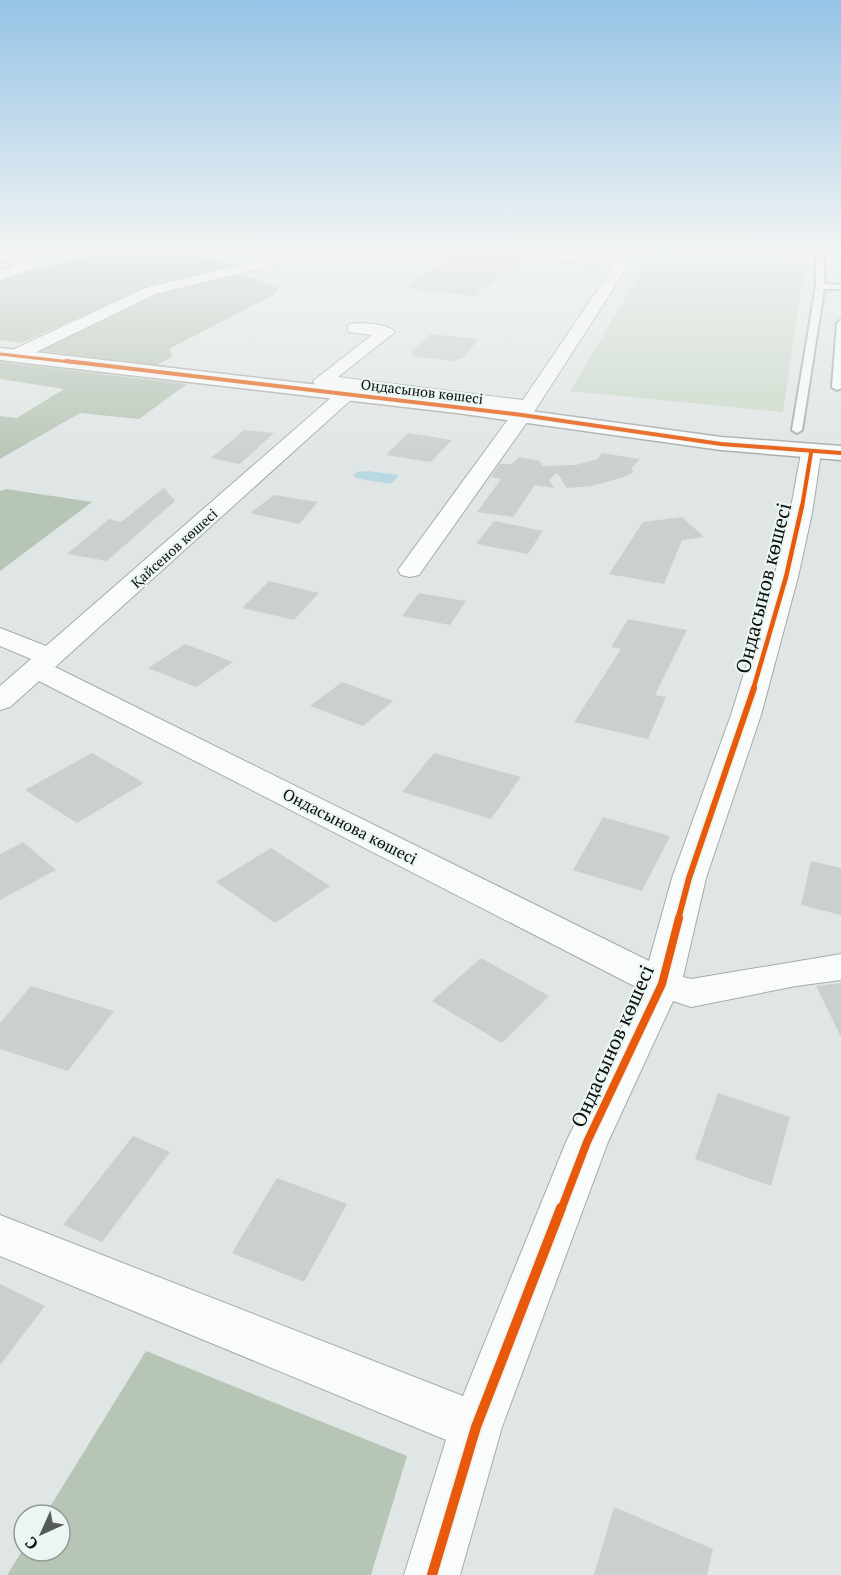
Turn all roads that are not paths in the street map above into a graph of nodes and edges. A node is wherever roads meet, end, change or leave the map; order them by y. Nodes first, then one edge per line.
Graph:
1 (84, 320) edge
2 (585, 320) edge
3 (819, 320) edge
4 (841, 323) edge
5 (355, 328) dead end
6 (7, 355) edge
7 (837, 387) dead end
8 (346, 393) junction
9 (525, 411) junction
10 (817, 445) edge
11 (411, 570) dead end
12 (0, 636) edge
13 (44, 663) junction
14 (0, 701) edge
15 (841, 967) edge
16 (662, 984) junction
17 (0, 1235) edge
18 (476, 1427) junction
19 (432, 1575) edge

1 - 6 street
2 - 9 street
3 - 10 lane
4 - 7 lane
5 - 9 street
6 - 8 street, Оңдасынов көшесі
8 - 9 street, Оңдасынов көшесі
8 - 13 street, Қайсенов көшесі
9 - 10 street, Оңдасынов көшесі
9 - 11 street
10 - 16 street, Ондасынов көшесі
12 - 13 street, Ондасынова көшесі
13 - 14 street, Қайсенов көшесі
13 - 16 street, Ондасынова көшесі
15 - 16 street, Ондасынова көшесі
16 - 18 street, Ондасынов көшесі
17 - 18 street
18 - 19 street, Ондасынов көшесі

